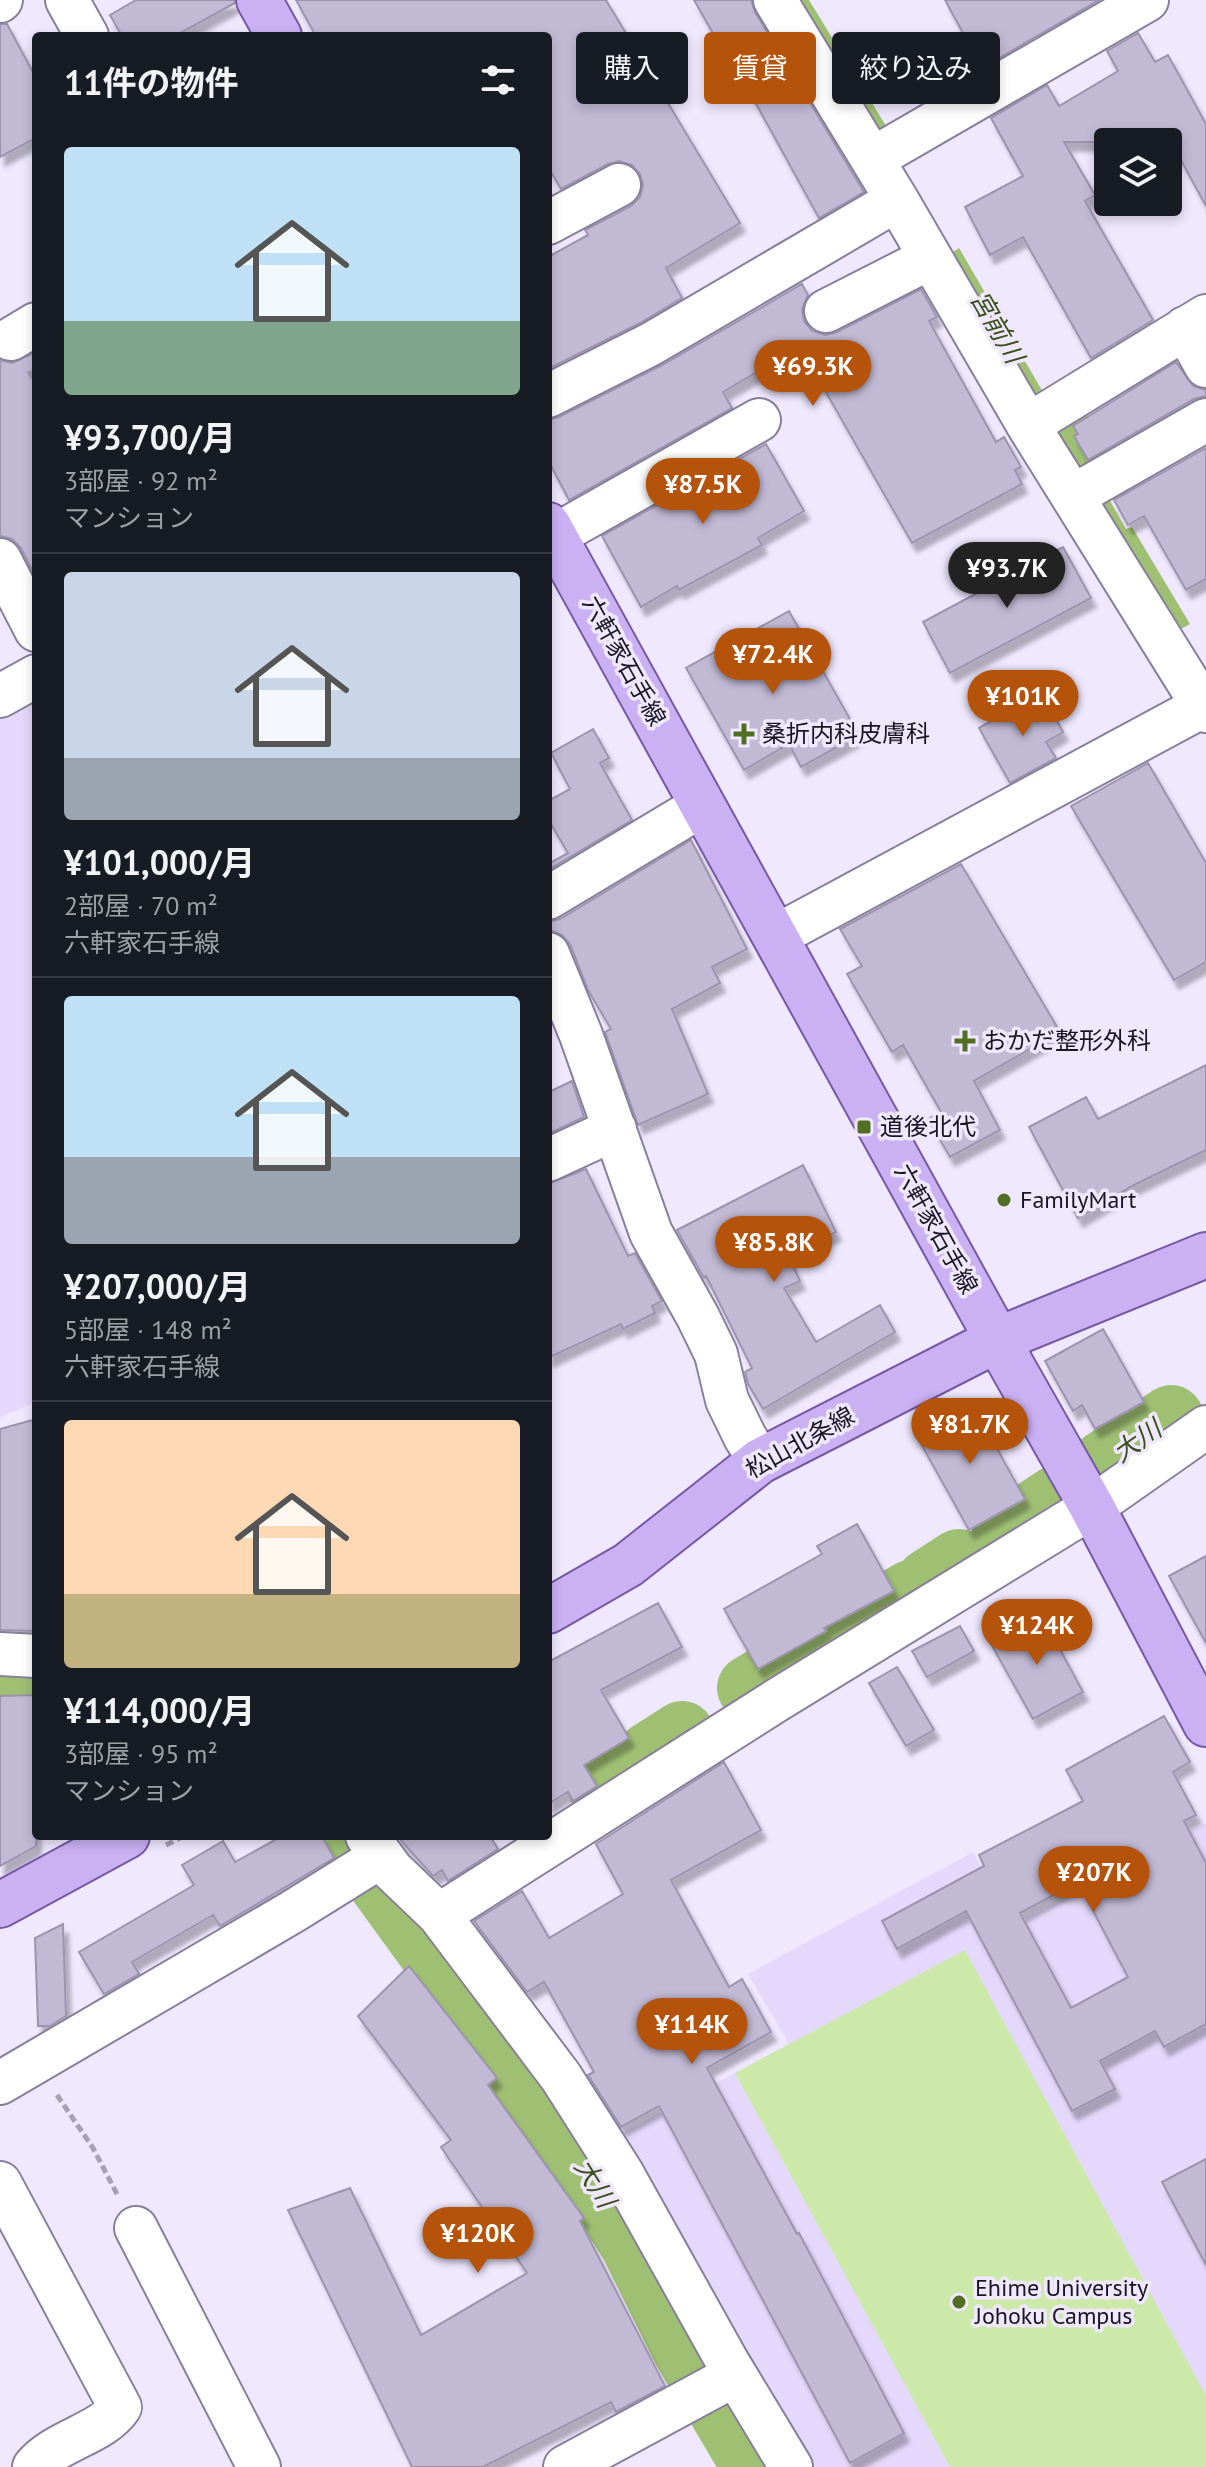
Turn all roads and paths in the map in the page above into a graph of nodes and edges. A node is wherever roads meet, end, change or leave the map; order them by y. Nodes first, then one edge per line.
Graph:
1 (67, 0) edge
2 (259, 0) edge
3 (775, 0) edge
4 (1147, 0) edge
5 (85, 32) edge
6 (277, 32) edge
7 (872, 159) junction
8 (619, 185) dead end
9 (897, 200) junction
10 (552, 221) edge
11 (930, 258) junction
12 (826, 311) dead end
13 (1195, 322) edge
14 (1206, 366) edge
15 (552, 394) edge
16 (759, 420) dead end
17 (1206, 420) edge
18 (1028, 425) junction
19 (1073, 496) junction
20 (552, 529) edge
21 (552, 532) edge
22 (0, 560) edge
23 (32, 622) edge
24 (32, 678) edge
25 (0, 696) edge
26 (1204, 708) edge
27 (703, 805) junction
28 (552, 896) edge
29 (776, 936) junction
30 (552, 964) edge
31 (615, 1129) junction
32 (552, 1158) edge
33 (1206, 1255) edge
34 (997, 1340) junction
35 (1206, 1427) edge
36 (760, 1461) junction
37 (1092, 1507) junction
38 (552, 1609) edge
39 (0, 1654) edge
40 (32, 1656) edge
41 (1206, 1724) edge
42 (120, 1840) edge
43 (371, 1855) edge
44 (0, 1905) edge
45 (439, 1915) junction
46 (37, 2061) junction
47 (0, 2083) edge
48 (0, 2183) edge
49 (136, 2228) joint
50 (734, 2376) junction
51 (34, 2467) edge
52 (259, 2467) edge
53 (565, 2467) edge
54 (791, 2467) edge

1 - 5 street
2 - 6 main road
3 - 7 street
4 - 7 street
7 - 9 street
8 - 10 street
9 - 11 street
9 - 15 street
11 - 12 street
11 - 18 street
13 - 14 street
13 - 18 street
16 - 20 street
17 - 19 street
18 - 19 street
19 - 26 street
21 - 27 main road, 六軒家石手線
22 - 23 street
24 - 25 street
26 - 29 street
27 - 28 street
27 - 29 main road, 六軒家石手線
29 - 34 main road, 六軒家石手線
30 - 31 street
31 - 32 street
31 - 36 street
33 - 34 main road, 松山北条線
34 - 36 main road, 松山北条線
34 - 37 main road, 六軒家石手線
35 - 37 street
36 - 38 main road, 松山北条線
37 - 41 main road, 六軒家石手線
37 - 45 street
39 - 40 street
42 - 44 main road
43 - 45 street
43 - 46 street
45 - 50 street
46 - 47 street
46 - 49 path
48 - 51 street
49 - 52 street
50 - 53 street
50 - 54 street

